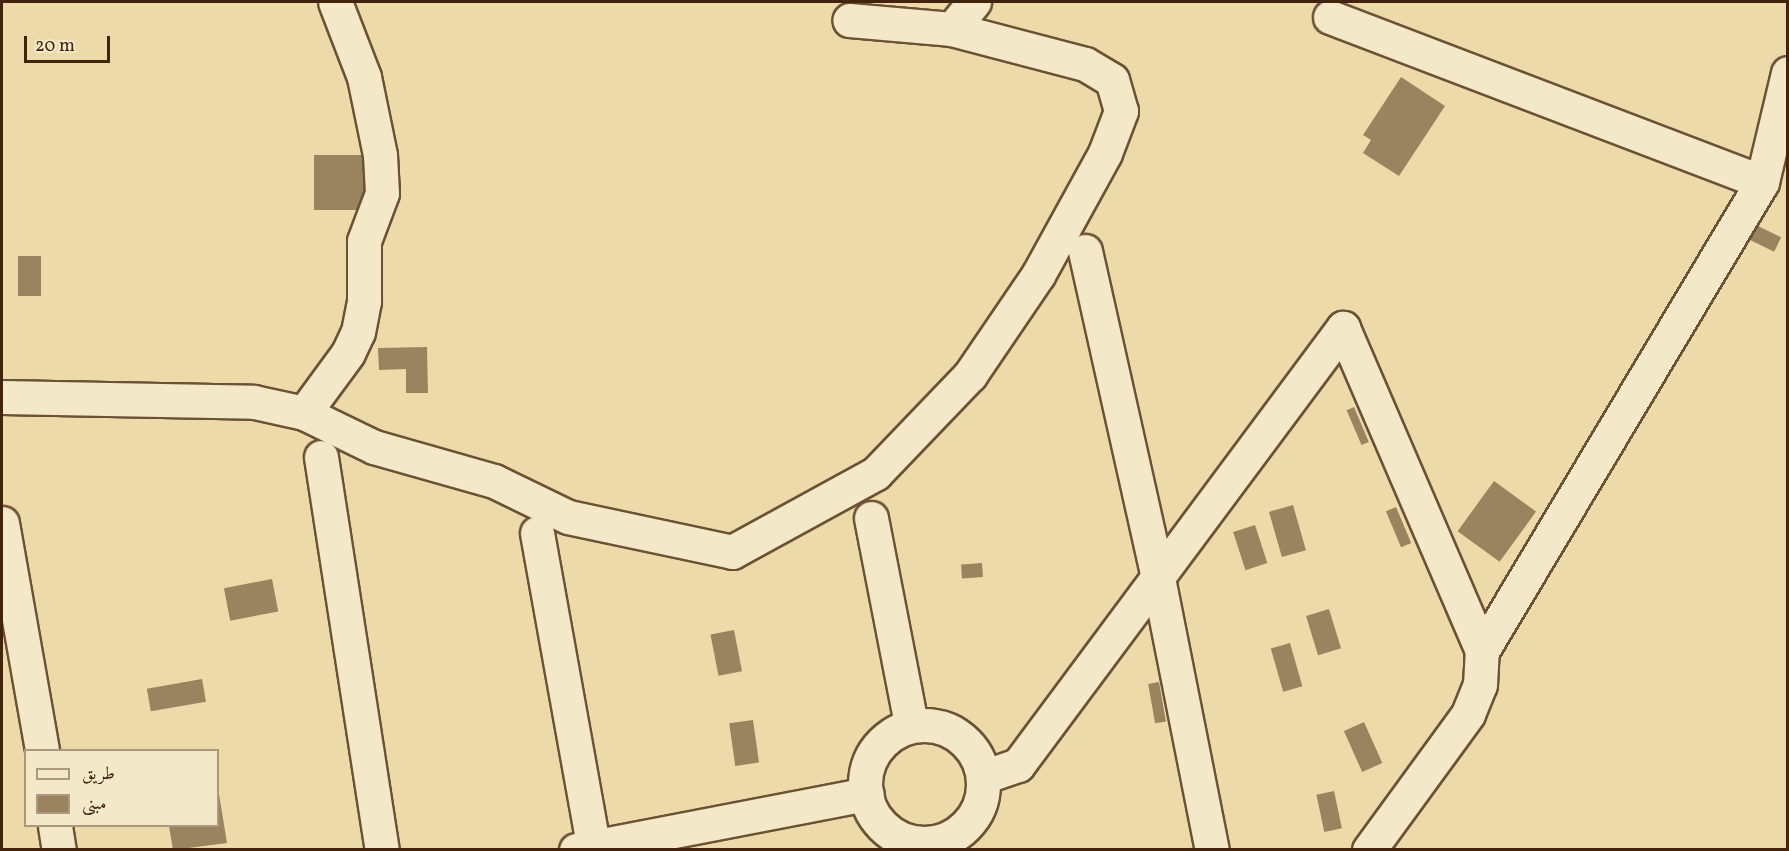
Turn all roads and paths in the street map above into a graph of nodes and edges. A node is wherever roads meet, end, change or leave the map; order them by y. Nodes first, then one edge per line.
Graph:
1 (335, 2) edge
2 (974, 2) edge
3 (1330, 17) dead end
4 (849, 20) dead end
5 (952, 29) junction
6 (1788, 73) edge
7 (1762, 182) junction
8 (1085, 251) dead end
9 (2, 397) edge
10 (304, 413) junction
11 (321, 457) dead end
12 (871, 518) dead end
13 (2, 523) edge
14 (537, 533) dead end
15 (1158, 578) junction
16 (1482, 651) junction
17 (911, 724) junction
18 (42, 749) edge
19 (983, 777) junction
20 (867, 794) junction
21 (55, 827) edge
22 (939, 845) edge
23 (588, 848) edge
24 (59, 849) edge
25 (382, 849) edge
26 (1212, 849) edge
27 (1370, 849) edge

1 - 10 street
2 - 5 street
3 - 7 street
4 - 5 street
5 - 10 street
6 - 7 street
7 - 16 street
8 - 15 street
9 - 10 street
11 - 25 street
12 - 17 street
13 - 18 street
14 - 23 street
15 - 16 street
15 - 19 street
15 - 26 street
16 - 27 street
17 - 19 street
17 - 20 street
19 - 22 street
20 - 22 street
20 - 23 street
21 - 24 street

